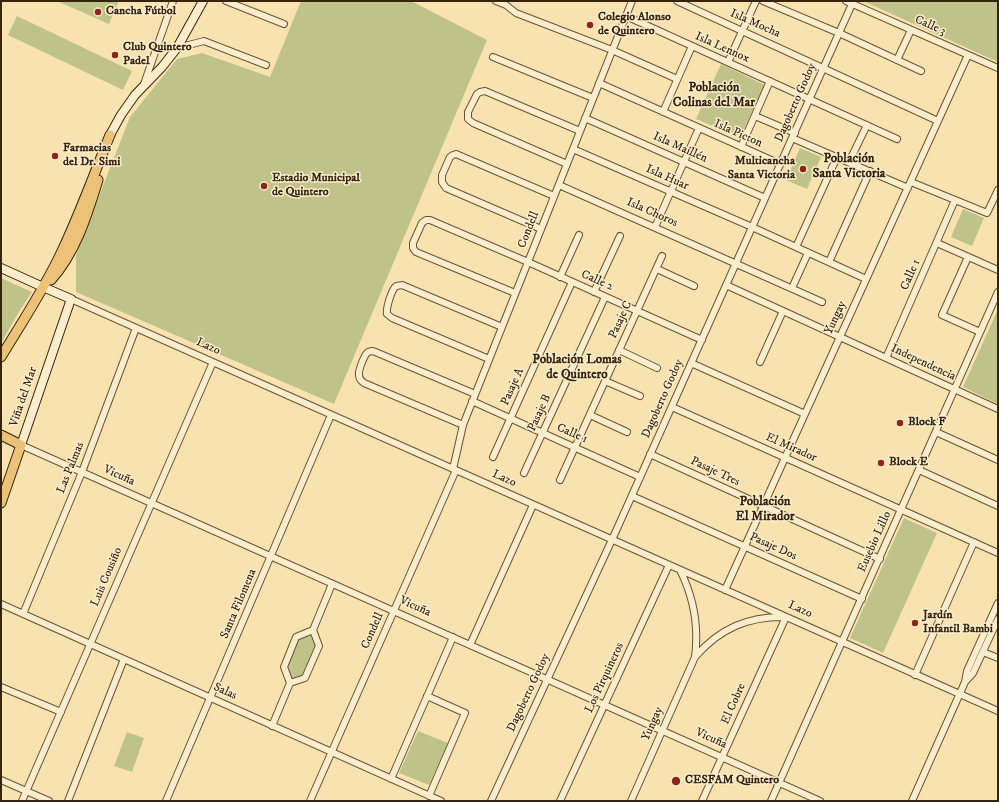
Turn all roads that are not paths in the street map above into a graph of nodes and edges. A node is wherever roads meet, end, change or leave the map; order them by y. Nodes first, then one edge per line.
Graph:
1 (173, 1) edge
2 (203, 1) edge
3 (226, 1) edge
4 (496, 1) edge
5 (632, 1) edge
6 (677, 1) edge
7 (756, 1) edge
8 (763, 1) edge
9 (849, 2) edge
10 (507, 3) edge
11 (626, 16) junction
12 (284, 24) dead end
13 (911, 30) junction
14 (742, 31) junction
15 (839, 34) junction
16 (692, 46) junction
17 (177, 48) junction
18 (612, 50) junction
19 (968, 55) junction
20 (493, 57) dead end
21 (897, 60) junction
22 (728, 62) junction
23 (266, 65) dead end
24 (824, 68) junction
25 (998, 68) edge
26 (921, 71) dead end
27 (677, 79) junction
28 (770, 81) junction
29 (599, 83) junction
30 (143, 86) junction
31 (593, 98) junction
32 (809, 99) junction
33 (663, 112) junction
34 (755, 116) junction
35 (585, 118) junction
36 (938, 121) junction
37 (867, 125) junction
38 (699, 128) junction
39 (580, 131) junction
40 (110, 135) junction
41 (793, 135) junction
42 (897, 139) dead end
43 (741, 147) junction
44 (573, 149) junction
45 (836, 157) junction
46 (684, 162) junction
47 (849, 162) junction
48 (567, 164) junction
49 (780, 164) junction
50 (870, 171) junction
51 (559, 185) junction
52 (909, 185) junction
53 (998, 190) edge
54 (670, 192) junction
55 (554, 196) junction
56 (765, 198) junction
57 (955, 200) junction
58 (655, 227) junction
59 (752, 227) junction
60 (541, 229) junction
61 (579, 235) dead end
62 (620, 236) dead end
63 (68, 238) junction
64 (937, 243) junction
65 (796, 247) junction
66 (808, 252) junction
67 (70, 254) junction
68 (662, 256) dead end
69 (968, 257) junction
70 (528, 262) junction
71 (829, 262) junction
72 (736, 263) junction
73 (1, 268) edge
74 (656, 269) junction
75 (998, 270) edge
76 (560, 277) junction
77 (866, 279) junction
78 (572, 282) junction
79 (726, 285) junction
80 (694, 286) dead end
81 (43, 287) junction
82 (792, 288) junction
83 (594, 292) junction
84 (998, 292) edge
85 (515, 293) junction
86 (605, 297) junction
87 (71, 299) junction
88 (822, 302) dead end
89 (637, 311) junction
90 (783, 311) junction
91 (502, 327) junction
92 (136, 328) junction
93 (980, 332) junction
94 (840, 337) junction
95 (702, 340) junction
96 (619, 350) junction
97 (1, 357) edge
98 (886, 358) junction
99 (489, 359) junction
100 (213, 362) junction
101 (760, 362) dead end
102 (691, 363) junction
103 (657, 368) dead end
104 (605, 381) junction
105 (955, 390) junction
106 (475, 394) junction
107 (640, 396) dead end
108 (472, 401) junction
109 (672, 407) junction
110 (998, 409) edge
111 (805, 414) junction
112 (331, 415) junction
113 (590, 415) junction
114 (511, 418) junction
115 (463, 425) junction
116 (627, 432) dead end
117 (936, 432) junction
118 (543, 433) junction
119 (1, 435) edge
120 (21, 445) junction
121 (575, 447) junction
122 (650, 454) junction
123 (493, 457) dead end
124 (785, 458) junction
125 (998, 460) edge
126 (454, 470) junction
127 (919, 470) junction
128 (82, 472) junction
129 (524, 474) dead end
130 (640, 477) junction
131 (560, 480) dead end
132 (632, 496) junction
133 (1, 503) edge
134 (152, 503) junction
135 (533, 505) junction
136 (763, 506) junction
137 (998, 506) edge
138 (901, 510) junction
139 (612, 540) junction
140 (974, 542) junction
141 (744, 546) junction
142 (998, 553) edge
143 (271, 556) junction
144 (880, 559) junction
145 (669, 565) junction
146 (680, 570) junction
147 (332, 584) junction
148 (725, 590) junction
149 (862, 599) junction
150 (998, 603) edge
151 (1, 604) edge
152 (394, 611) junction
153 (23, 614) junction
154 (786, 617) junction
155 (998, 619) edge
156 (313, 630) junction
157 (453, 637) junction
158 (843, 642) junction
159 (90, 644) junction
160 (470, 645) junction
161 (983, 652) junction
162 (695, 657) junction
163 (998, 658) edge
164 (124, 659) junction
165 (915, 675) junction
166 (547, 679) junction
167 (290, 682) junction
168 (965, 682) junction
169 (1, 687) edge
170 (960, 694) junction
171 (427, 696) junction
172 (210, 698) junction
173 (604, 705) junction
174 (998, 711) edge
175 (61, 712) junction
176 (272, 726) junction
177 (662, 730) junction
178 (332, 752) junction
179 (722, 757) junction
180 (391, 779) junction
181 (1, 780) edge
182 (780, 783) junction
183 (27, 791) junction
184 (429, 796) junction
185 (22, 801) edge
186 (49, 801) edge
187 (68, 801) edge
188 (166, 801) edge
189 (310, 801) edge
190 (441, 801) edge
191 (491, 801) edge
192 (560, 801) edge
193 (631, 801) edge
194 (702, 801) edge
195 (771, 801) edge
196 (820, 801) edge
197 (912, 801) edge

1 - 30 street
2 - 17 main road
3 - 12 street
4 - 10 street
5 - 11 street, Condell
6 - 14 street, Isla Mocha
7 - 14 street
8 - 15 street
9 - 13 street, Calle 3
9 - 15 street, Dagoberto Godoy
10 - 18 street
11 - 16 street, Isla Lennox
11 - 18 street, Condell
13 - 19 street, Calle 3
13 - 21 street
14 - 22 street
14 - 24 street, Isla Mocha
15 - 21 street
15 - 24 street, Dagoberto Godoy
16 - 22 street, Isla Lennox
16 - 27 street
17 - 23 street
17 - 30 main road
18 - 27 street
18 - 29 street, Condell
19 - 25 street, Calle 3
19 - 36 street, Yungay
20 - 31 street
21 - 26 street
22 - 28 street, Isla Lennox
24 - 32 street, Dagoberto Godoy
24 - 36 street, Isla Mocha
27 - 33 street
28 - 32 street, Isla Lennox
28 - 34 street
29 - 31 street, Condell
29 - 33 street, Isla Picton
30 - 40 main road
31 - 35 street, Condell
32 - 37 street, Isla Lennox
32 - 41 street, Dagoberto Godoy
33 - 38 street, Isla Picton
34 - 41 street
34 - 43 street
35 - 39 street, Condell
35 - 46 street, Isla Maillén
36 - 52 street, Yungay
37 - 42 street, Isla Lennox
37 - 47 street
38 - 43 street, Isla Picton
38 - 46 street
39 - 44 street, Condell
39 - 48 street
40 - 63 main road
40 - 67 main road
41 - 45 street
41 - 49 street, Dagoberto Godoy
43 - 49 street, Isla Picton
44 - 48 street, Condell
44 - 54 street, Isla Huar
45 - 47 street
45 - 65 street
46 - 54 street
46 - 56 street, Isla Maillén
47 - 50 street
48 - 51 street, Condell
49 - 56 street, Dagoberto Godoy
50 - 52 street
50 - 71 street
51 - 55 street, Condell
51 - 58 street, Isla Choros
52 - 57 street
52 - 77 street, Yungay
53 - 57 street
54 - 58 street
54 - 59 street, Isla Huar
55 - 60 street, Condell
55 - 60 street
56 - 59 street, Dagoberto Godoy
57 - 64 street, Calle 1
58 - 72 street, Isla Choros
59 - 65 street
59 - 72 street, Dagoberto Godoy
60 - 70 street, Condell
61 - 76 street
62 - 83 street
63 - 67 main road
63 - 81 main road
64 - 69 street
64 - 98 street, Calle 1
65 - 66 street
66 - 71 street
66 - 82 street
67 - 81 main road
68 - 74 street, Pasaje C
69 - 75 street
69 - 93 street
70 - 76 street, Calle 2
70 - 85 street, Condell
70 - 85 street, Calle 2
71 - 77 street
72 - 79 street, Dagoberto Godoy
72 - 82 street, Isla Choros
73 - 81 main road, Lazo
74 - 80 street
74 - 89 street, Pasaje C
76 - 78 street, Calle 2
77 - 94 street, Yungay
78 - 83 street, Calle 2
78 - 114 street, Pasaje A
79 - 90 street, Independencia
79 - 95 street, Dagoberto Godoy
81 - 87 main road, Lazo
81 - 97 main road
82 - 88 street, Isla Choros
83 - 86 street, Calle 2
84 - 93 street, Eusebio Lillo
85 - 91 street, Condell
86 - 89 street, Calle 2
86 - 118 street, Pasaje B
87 - 92 street, Lazo
87 - 120 main road, Viña del Mar
89 - 95 street, Calle 2
89 - 96 street, Pasaje C
90 - 94 street, Independencia
90 - 101 street
91 - 99 street, Condell
91 - 99 street
92 - 100 street, Lazo
92 - 128 street, Las Palmas
93 - 105 street, Eusebio Lillo
94 - 98 street, Independencia
94 - 111 street, Yungay
95 - 102 street, Dagoberto Godoy
96 - 103 street
96 - 104 street, Pasaje C
98 - 105 street, Independencia
99 - 106 street, Condell
100 - 112 street, Lazo
100 - 134 street, Luis Cousiño
102 - 109 street, Dagoberto Godoy
102 - 111 street
104 - 107 street
104 - 113 street, Pasaje C
105 - 110 street, Independencia
105 - 117 street, Eusebio Lillo
106 - 108 street, Condell
106 - 115 street
108 - 114 street, Calle 1
108 - 115 street, Condell
109 - 122 street, Dagoberto Godoy
109 - 124 street, El Mirador
111 - 124 street, Yungay
112 - 126 street, Lazo
112 - 143 street, Santa Filomena
113 - 116 street
113 - 121 street, Pasaje C
114 - 118 street, Calle 1
114 - 123 street, Pasaje A
115 - 126 street, Condell
117 - 125 street
117 - 127 street, Eusebio Lillo
118 - 121 street, Calle 1
118 - 129 street, Pasaje B
119 - 120 main road, Vicuña
120 - 128 street, Vicuña
120 - 133 main road, Viña del Mar
121 - 130 street, Calle 1
121 - 131 street, Pasaje C
122 - 130 street, Dagoberto Godoy
122 - 136 street, Pasaje Tres
124 - 136 street, Yungay
124 - 138 street, El Mirador
126 - 135 street, Lazo
126 - 152 street, Condell
127 - 137 street
127 - 138 street, Eusebio Lillo
128 - 134 street, Vicuña
128 - 153 street, Las Palmas
130 - 132 street, Dagoberto Godoy
132 - 139 street, Dagoberto Godoy
132 - 141 street, Pasaje Dos
134 - 143 street, Vicuña
134 - 159 street, Luis Cousiño
135 - 139 street, Lazo
135 - 160 street
136 - 141 street, Yungay
136 - 144 street, Pasaje Tres
138 - 140 street, El Mirador
138 - 144 street, Eusebio Lillo
139 - 145 street, Lazo
139 - 166 street, Dagoberto Godoy
140 - 142 street, El Mirador
140 - 165 street
141 - 148 street, Yungay
141 - 149 street, Pasaje Dos
143 - 147 street, Vicuña
143 - 172 street, Santa Filomena
144 - 149 street, Eusebio Lillo
145 - 146 street, Lazo
145 - 173 street, Los Pirquineros
146 - 148 street, Lazo
146 - 162 street, Yungay
147 - 152 street, Vicuña
147 - 156 street
148 - 154 street, Lazo
149 - 158 street, Eusebio Lillo
150 - 168 street
151 - 153 street, Salas
152 - 157 street, Vicuña
152 - 178 street, Condell
153 - 159 street, Salas
154 - 158 street, Lazo
154 - 162 street, Yungay
154 - 179 street, El Cobre
155 - 161 street
156 - 167 street
156 - 167 street
157 - 160 street, Vicuña
157 - 171 street
158 - 165 street, Lazo
158 - 182 street, Eusebio Lillo
159 - 164 street, Salas
159 - 175 street, Luis Cousiño
160 - 166 street, Vicuña
161 - 163 street
161 - 168 street
162 - 177 street, Yungay
164 - 172 street, Salas
164 - 187 street
165 - 170 street, Lazo
166 - 173 street, Vicuña
166 - 191 street, Dagoberto Godoy
167 - 176 street
168 - 170 street
169 - 175 street
170 - 174 street, Lazo
170 - 197 street
171 - 180 street
171 - 184 street
172 - 176 street, Salas
172 - 188 street, Santa Filomena
173 - 177 street, Vicuña
173 - 192 street, Los Pirquineros
175 - 183 street, Luis Cousiño
176 - 178 street, Salas
177 - 179 street, Vicuña
177 - 193 street, Yungay
178 - 180 street, Salas
178 - 189 street, Condell
179 - 182 street, Vicuña
179 - 194 street, El Cobre
180 - 184 street, Salas
181 - 183 street
182 - 195 street, Eusebio Lillo
182 - 196 street, Vicuña
183 - 185 street, Luis Cousiño
183 - 186 street
184 - 190 street, Salas

